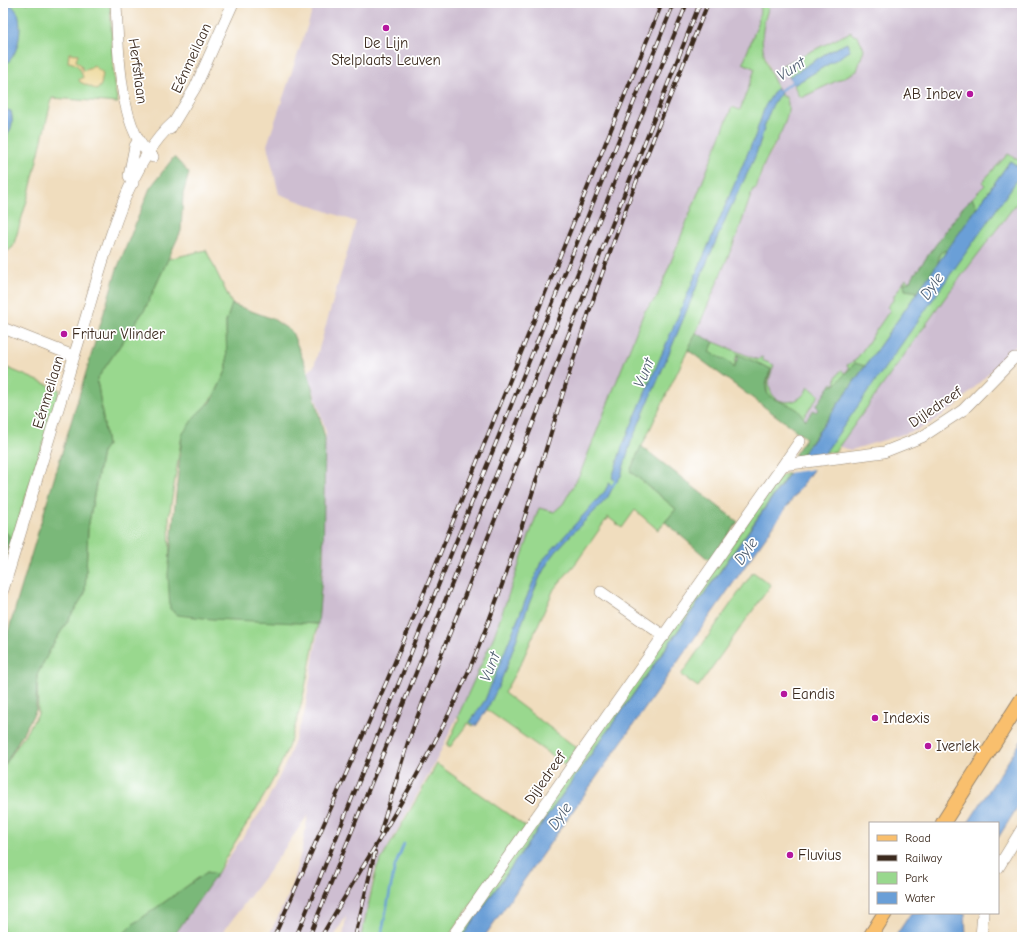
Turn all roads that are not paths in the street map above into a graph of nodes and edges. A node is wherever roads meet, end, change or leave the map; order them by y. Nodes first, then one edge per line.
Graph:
1 (116, 3) edge
2 (233, 3) edge
3 (138, 141) junction
4 (151, 155) junction
5 (133, 183) junction
6 (3, 328) edge
7 (74, 356) junction
8 (1022, 358) edge
9 (800, 440) dead end
10 (785, 462) junction
11 (3, 590) edge
12 (601, 592) dead end
13 (664, 636) junction
14 (1022, 699) edge
15 (944, 822) edge
16 (1022, 829) edge
17 (999, 866) edge
18 (884, 914) edge
19 (983, 914) edge
20 (452, 937) edge
21 (870, 937) edge
22 (981, 937) edge

1 - 3 street, Herfstlaan
2 - 4 street, Eénmeilaan
3 - 4 street, Herfstlaan
3 - 5 street
4 - 5 street, Eénmeilaan
5 - 7 street, Eénmeilaan
6 - 7 street
7 - 11 street, Eénmeilaan
8 - 10 street, Dijledreef
9 - 10 street, Dijledreef
10 - 13 street, Dijledreef
12 - 13 street
13 - 20 street, Dijledreef
14 - 15 main road
16 - 17 street
18 - 21 main road
19 - 22 street

